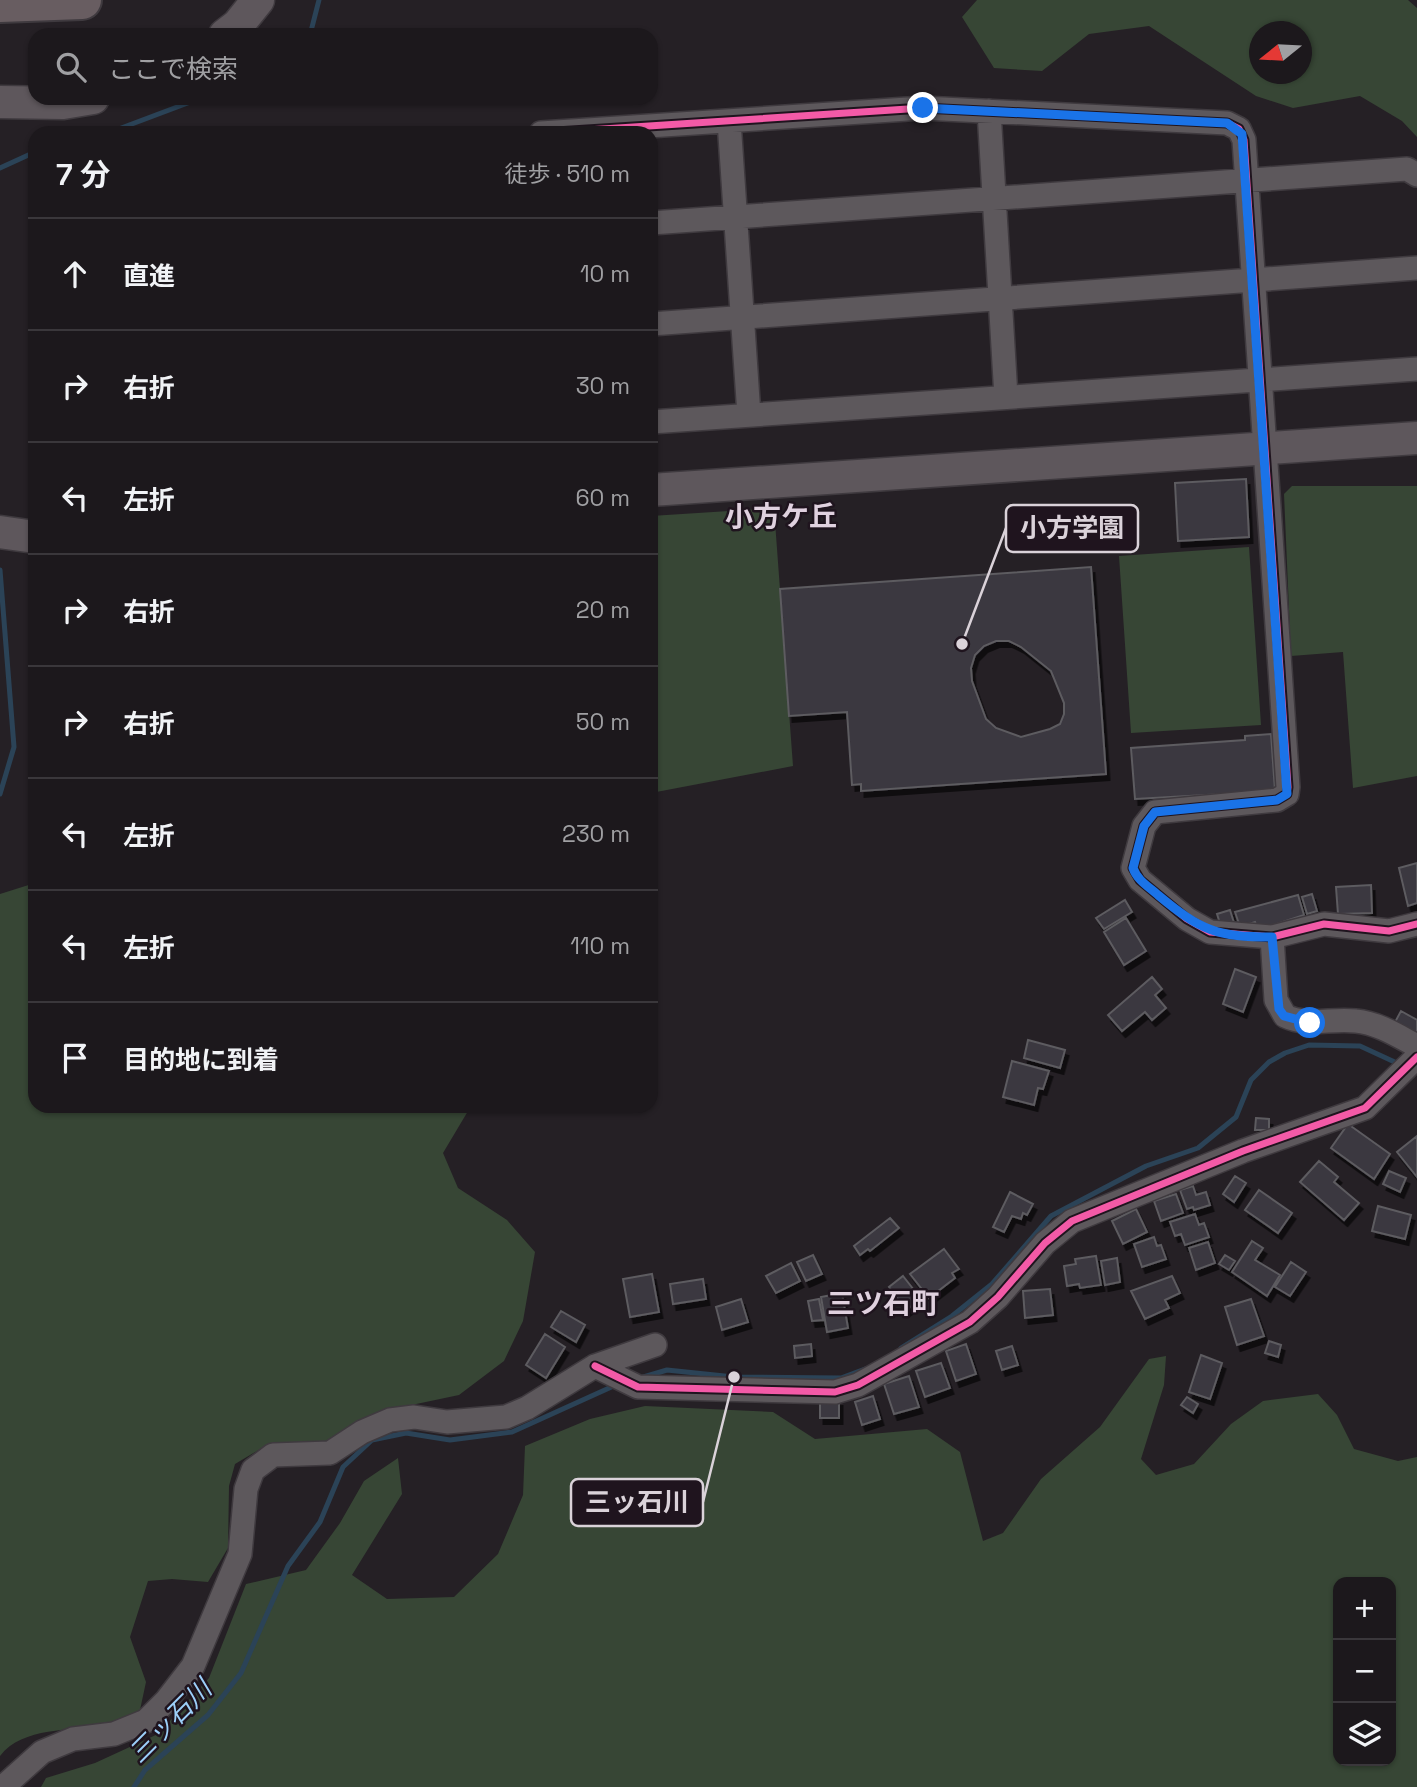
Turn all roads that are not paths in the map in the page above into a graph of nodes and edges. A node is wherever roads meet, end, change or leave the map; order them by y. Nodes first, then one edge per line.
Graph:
1 (82, 0) edge
2 (258, 0) edge
3 (0, 3) edge
4 (235, 28) edge
5 (0, 102) edge
6 (28, 102) edge
7 (989, 111) junction
8 (729, 121) junction
9 (651, 126) edge
10 (1417, 175) edge
11 (1247, 181) junction
12 (994, 199) junction
13 (736, 217) junction
14 (658, 223) edge
15 (1417, 268) edge
16 (1254, 280) junction
17 (1000, 299) junction
18 (743, 317) junction
19 (658, 323) edge
20 (1417, 369) edge
21 (1260, 379) junction
22 (1006, 397) junction
23 (749, 415) junction
24 (658, 422) edge
25 (1417, 438) edge
26 (1265, 448) junction
27 (658, 490) edge
28 (0, 532) edge
29 (28, 536) edge
30 (1417, 924) edge
31 (1272, 937) junction
32 (1417, 1046) edge
33 (1417, 1057) edge
34 (655, 1345) dead end
35 (598, 1368) junction
36 (4, 1787) edge

1 - 3 highway
2 - 4 street
5 - 6 street
7 - 8 street
7 - 11 street
7 - 12 street
8 - 9 street
8 - 13 street
10 - 11 street
11 - 12 street
11 - 16 street
12 - 13 street
12 - 17 street
13 - 14 street
13 - 18 street
15 - 16 street
16 - 17 street
16 - 21 street
17 - 18 street
17 - 22 street
18 - 19 street
18 - 23 street
20 - 21 street
21 - 22 street
21 - 26 street
22 - 23 street
23 - 24 street
25 - 26 street
26 - 27 street
26 - 31 street
28 - 29 street
30 - 31 street
31 - 32 street
33 - 35 street
34 - 35 street
35 - 36 street

